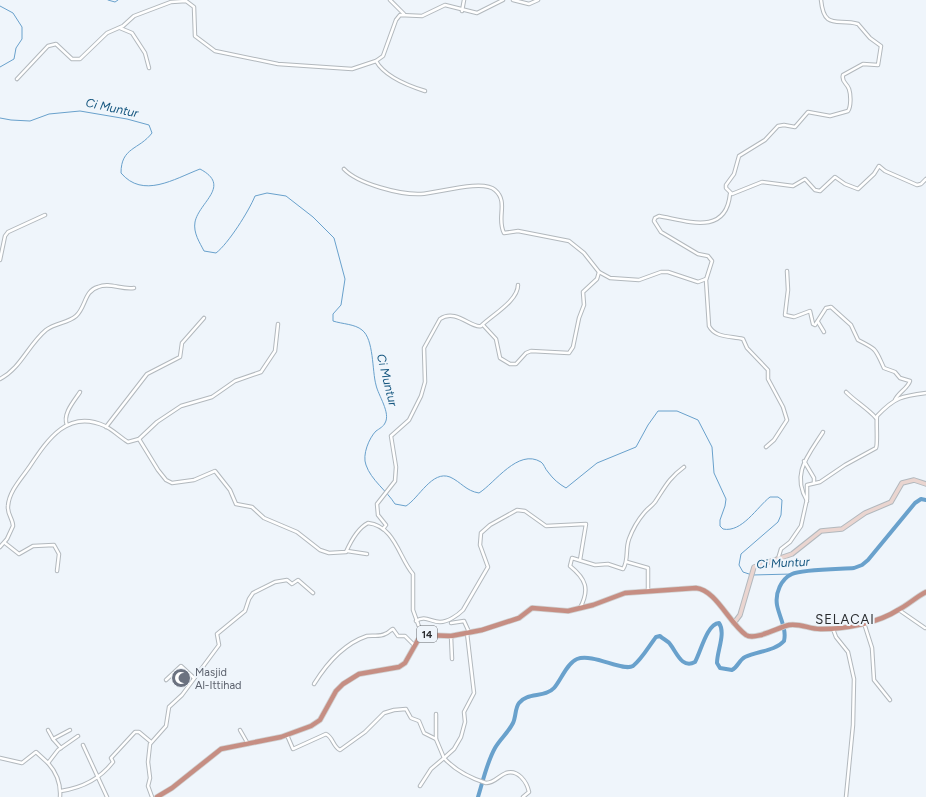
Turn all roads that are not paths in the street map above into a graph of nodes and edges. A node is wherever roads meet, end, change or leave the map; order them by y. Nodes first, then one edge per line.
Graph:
1 (390, 0) edge
2 (464, 0) edge
3 (503, 0) edge
4 (513, 0) edge
5 (538, 0) edge
6 (821, 0) edge
7 (462, 11) junction
8 (404, 15) junction
9 (120, 28) junction
10 (376, 61) junction
11 (148, 68) dead end
12 (17, 79) dead end
13 (425, 92) dead end
14 (344, 169) dead end
15 (926, 179) edge
16 (730, 194) junction
17 (45, 215) dead end
18 (0, 260) edge
19 (787, 271) dead end
20 (599, 272) junction
21 (706, 278) junction
22 (518, 285) dead end
23 (134, 288) dead end
24 (204, 318) dead end
25 (818, 322) junction
26 (278, 324) dead end
27 (483, 325) junction
28 (824, 332) dead end
29 (0, 379) edge
30 (80, 392) dead end
31 (846, 392) dead end
32 (926, 393) edge
33 (895, 400) junction
34 (876, 419) junction
35 (67, 425) junction
36 (106, 427) junction
37 (823, 432) dead end
38 (139, 439) junction
39 (766, 447) dead end
40 (804, 461) junction
41 (684, 467) dead end
42 (814, 483) junction
43 (926, 484) edge
44 (807, 501) junction
45 (383, 529) junction
46 (5, 542) junction
47 (0, 547) edge
48 (347, 551) junction
49 (367, 554) dead end
50 (778, 559) junction
51 (580, 560) junction
52 (627, 562) junction
53 (56, 570) dead end
54 (648, 590) junction
55 (313, 592) dead end
56 (926, 592) edge
57 (580, 608) junction
58 (899, 610) junction
59 (416, 621) junction
60 (864, 622) junction
61 (451, 623) dead end
62 (734, 623) junction
63 (924, 628) dead end
64 (833, 629) junction
65 (468, 633) junction
66 (422, 635) junction
67 (451, 636) junction
68 (415, 645) junction
69 (452, 659) dead end
70 (194, 678) junction
71 (166, 680) dead end
72 (314, 684) dead end
73 (890, 700) dead end
74 (436, 714) dead end
75 (48, 730) dead end
76 (70, 730) dead end
77 (240, 730) dead end
78 (287, 735) junction
79 (78, 736) dead end
80 (53, 739) junction
81 (436, 739) junction
82 (151, 742) junction
83 (248, 744) junction
84 (83, 745) dead end
85 (61, 748) junction
86 (1, 758) edge
87 (444, 758) junction
88 (48, 763) junction
89 (0, 764) edge
90 (98, 777) junction
91 (420, 786) dead end
92 (60, 792) junction
93 (60, 797) edge
94 (107, 797) edge
95 (152, 797) edge
96 (157, 797) edge
97 (523, 797) edge
98 (846, 797) edge

1 - 8 street
2 - 7 street
3 - 7 street
4 - 5 street
6 - 16 street
7 - 8 street
8 - 10 street
9 - 10 street
9 - 11 street
9 - 12 street
10 - 13 street
14 - 20 street
15 - 16 street
16 - 21 street
17 - 18 street
19 - 25 street
20 - 21 street
20 - 27 street
21 - 39 street
22 - 27 street
23 - 29 street
24 - 36 street
25 - 28 street
25 - 33 street
26 - 38 street
27 - 45 street
30 - 35 street
31 - 34 street
32 - 33 street
33 - 34 street
34 - 42 street
35 - 36 street
35 - 46 street
36 - 38 street
37 - 40 street
38 - 48 street
40 - 42 street
40 - 44 street
41 - 52 street
42 - 44 street
43 - 50 main road
44 - 50 street
45 - 48 street
45 - 59 street
46 - 47 street
46 - 53 street
48 - 49 street
50 - 62 main road
51 - 52 street
51 - 57 street
51 - 59 street
52 - 54 street
54 - 57 highway, 14
54 - 62 highway, 14
55 - 70 street
56 - 58 highway, 14
57 - 65 highway, 14
58 - 60 highway, 14
58 - 63 street
59 - 66 street
60 - 64 highway, 14
60 - 73 street
61 - 65 street
62 - 64 highway, 14
64 - 98 street
65 - 67 highway, 14
65 - 87 street
66 - 67 highway, 14
66 - 68 highway, 14
67 - 69 street
68 - 72 street
68 - 78 highway, 14
70 - 71 street
70 - 82 street
74 - 81 street
75 - 80 street
76 - 80 street
77 - 83 street
78 - 81 street
78 - 83 highway, 14
79 - 85 street
80 - 85 street
81 - 87 street
82 - 90 street
82 - 95 street
83 - 96 highway, 14
84 - 90 street
85 - 88 street
86 - 88 street
86 - 89 street
87 - 91 street
87 - 97 street
88 - 92 street
90 - 92 street
90 - 94 street
92 - 93 street

